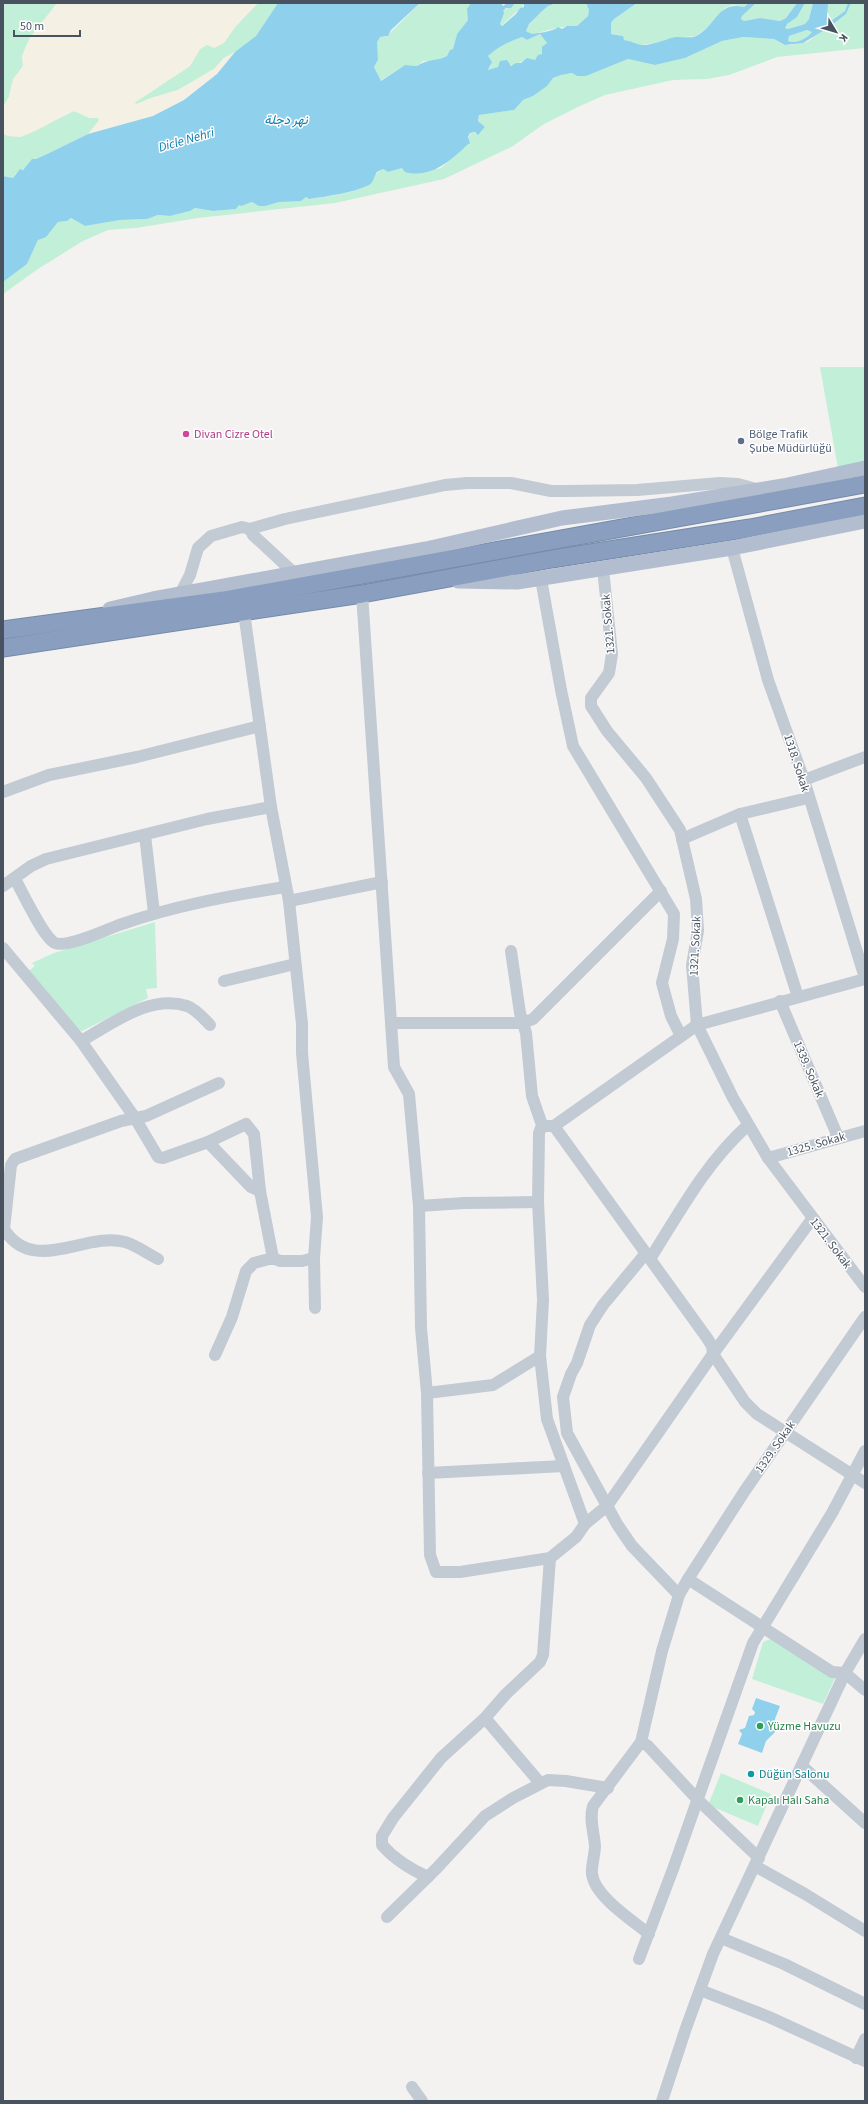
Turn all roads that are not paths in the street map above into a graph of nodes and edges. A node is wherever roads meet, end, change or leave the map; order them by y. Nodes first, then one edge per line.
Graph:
1 (865, 468) edge
2 (865, 484) edge
3 (758, 490) junction
4 (865, 506) edge
5 (865, 521) edge
6 (250, 529) junction
7 (732, 548) junction
8 (603, 569) junction
9 (294, 573) junction
10 (541, 579) junction
11 (439, 580) junction
12 (180, 594) junction
13 (362, 594) junction
14 (244, 612) junction
15 (45, 624) junction
16 (3, 630) edge
17 (3, 648) edge
18 (260, 726) junction
19 (865, 757) edge
20 (804, 780) junction
21 (3, 792) edge
22 (808, 798) junction
23 (270, 807) junction
24 (740, 814) junction
25 (145, 834) junction
26 (682, 839) junction
27 (15, 879) junction
28 (382, 882) junction
29 (3, 886) edge
30 (285, 887) junction
31 (661, 891) junction
32 (289, 901) junction
33 (154, 913) junction
34 (3, 948) edge
35 (511, 951) dead end
36 (295, 964) junction
37 (865, 978) edge
38 (224, 981) dead end
39 (798, 996) junction
40 (780, 1001) junction
41 (391, 1023) junction
42 (523, 1023) junction
43 (210, 1025) dead end
44 (697, 1025) junction
45 (681, 1036) junction
46 (81, 1041) junction
47 (219, 1083) dead end
48 (135, 1118) junction
49 (542, 1125) junction
50 (748, 1125) junction
51 (554, 1126) junction
52 (865, 1131) edge
53 (838, 1137) junction
54 (208, 1142) junction
55 (768, 1158) junction
56 (260, 1191) junction
57 (538, 1202) junction
58 (419, 1206) junction
59 (812, 1219) junction
60 (648, 1256) junction
61 (273, 1258) junction
62 (314, 1258) junction
63 (158, 1259) dead end
64 (865, 1287) edge
65 (315, 1308) dead end
66 (865, 1317) edge
67 (713, 1354) junction
68 (215, 1355) dead end
69 (540, 1356) junction
70 (427, 1393) junction
71 (785, 1433) junction
72 (865, 1451) edge
73 (564, 1466) junction
74 (428, 1473) junction
75 (852, 1475) junction
76 (865, 1483) edge
77 (607, 1506) junction
78 (585, 1524) junction
79 (550, 1558) junction
80 (688, 1579) junction
81 (679, 1595) junction
82 (763, 1626) junction
83 (865, 1638) edge
84 (845, 1673) junction
85 (865, 1690) edge
86 (484, 1718) junction
87 (641, 1742) junction
88 (802, 1766) junction
89 (540, 1783) junction
90 (608, 1788) junction
91 (698, 1800) junction
92 (865, 1823) edge
93 (757, 1862) junction
94 (428, 1878) junction
95 (387, 1917) dead end
96 (865, 1931) edge
97 (649, 1934) junction
98 (721, 1938) junction
99 (639, 1959) dead end
100 (700, 1990) junction
101 (865, 2004) edge
102 (865, 2038) edge
103 (861, 2060) edge
104 (412, 2087) dead end
105 (422, 2101) edge
106 (662, 2101) edge

1 - 3 main road
2 - 15 highway
3 - 6 street
3 - 9 main road
4 - 11 highway
5 - 7 main road
6 - 9 street
6 - 12 street
7 - 8 main road
7 - 20 street, 1318. Sokak
8 - 10 main road
8 - 26 street, 1321. Sokak
9 - 12 main road
10 - 11 main road
10 - 31 street
11 - 13 highway
12 - 15 main road
13 - 14 highway
13 - 28 street
14 - 17 highway
14 - 18 street
15 - 16 highway
18 - 21 street
18 - 23 street
19 - 20 street
20 - 22 street, 1318. Sokak
22 - 24 street
22 - 37 street, 1318. Sokak
23 - 25 street
23 - 30 street
24 - 26 street
24 - 39 street
25 - 27 street
25 - 33 street
26 - 44 street, 1321. Sokak
27 - 29 street
27 - 33 street
28 - 32 street
28 - 41 street
30 - 32 street
30 - 33 street
31 - 42 street
31 - 45 street
32 - 36 street
34 - 46 street
35 - 42 street
36 - 38 street
36 - 62 street
37 - 39 street
39 - 40 street
40 - 44 street
40 - 53 street, 1339. Sokak
41 - 42 street
41 - 58 street
42 - 49 street
43 - 46 street
44 - 45 street
44 - 50 street, 1321. Sokak
45 - 51 street
46 - 48 street
47 - 48 street
48 - 54 street
48 - 63 street
49 - 51 street
49 - 57 street
50 - 55 street, 1321. Sokak
50 - 60 street
51 - 60 street
52 - 53 street, 1325. Sokak
53 - 55 street, 1325. Sokak
54 - 56 street
54 - 56 street
55 - 59 street, 1321. Sokak
56 - 61 street
57 - 58 street
57 - 69 street
58 - 70 street
59 - 64 street, 1321. Sokak
59 - 67 street
60 - 67 street
60 - 77 street
61 - 62 street
61 - 68 street
62 - 65 street
66 - 71 street, 1329. Sokak
67 - 71 street
67 - 77 street
69 - 70 street
69 - 73 street
70 - 74 street
71 - 75 street
71 - 80 street, 1329. Sokak
72 - 75 street
73 - 74 street
73 - 78 street
74 - 79 street
75 - 76 street
75 - 82 street
77 - 78 street
77 - 81 street
78 - 79 street
79 - 86 street
80 - 81 street, 1329. Sokak
80 - 82 street
81 - 87 street, 1329. Sokak
82 - 84 street
82 - 91 street
83 - 84 street
84 - 85 street
84 - 88 street
86 - 89 street
86 - 94 street
87 - 90 street
87 - 91 street
88 - 92 street
88 - 93 street
89 - 90 street
89 - 94 street
90 - 97 street
91 - 93 street
91 - 97 street
93 - 96 street
93 - 98 street
94 - 95 street
97 - 99 street
98 - 100 street
98 - 101 street
100 - 103 street
100 - 106 street
102 - 103 street
104 - 105 street

